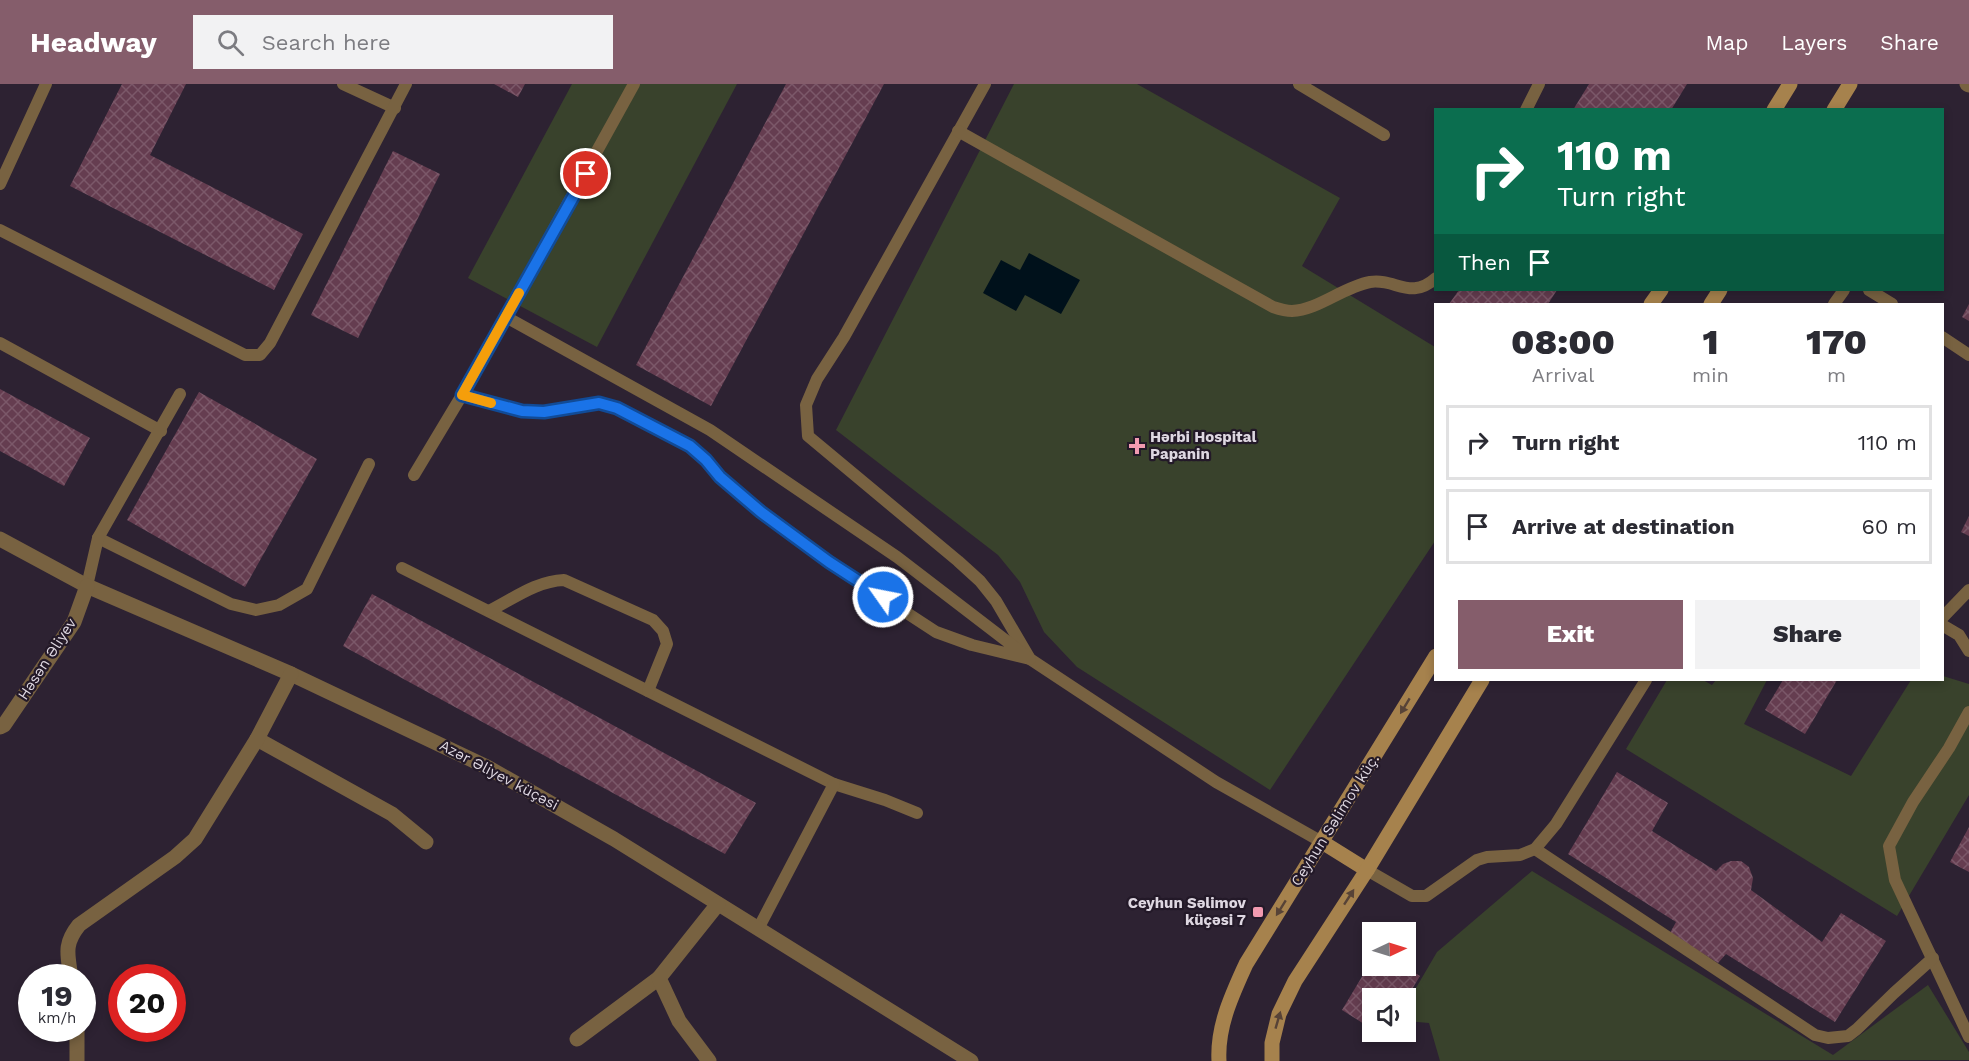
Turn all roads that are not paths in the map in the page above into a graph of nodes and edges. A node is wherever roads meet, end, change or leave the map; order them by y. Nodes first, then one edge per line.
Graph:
1 (46, 84) edge
2 (343, 84) edge
3 (405, 84) edge
4 (634, 84) edge
5 (985, 84) edge
6 (1299, 84) edge
7 (1539, 84) edge
8 (1850, 84) edge
9 (1786, 86) edge
10 (395, 108) junction
11 (1527, 108) edge
12 (1775, 108) edge
13 (1835, 108) edge
14 (958, 131) junction
15 (1384, 135) dead end
16 (0, 150) edge
17 (12, 156) junction
18 (0, 183) edge
19 (0, 230) edge
20 (1434, 280) edge
21 (1871, 291) edge
22 (1890, 303) edge
23 (506, 317) junction
24 (1944, 338) edge
25 (0, 343) edge
26 (1969, 355) edge
27 (180, 394) dead end
28 (462, 395) junction
29 (160, 431) junction
30 (369, 464) dead end
31 (414, 475) dead end
32 (98, 538) junction
33 (0, 539) edge
34 (402, 567) dead end
35 (87, 586) junction
36 (1969, 590) edge
37 (489, 611) junction
38 (1944, 616) edge
39 (1944, 625) edge
40 (1969, 651) edge
41 (1434, 659) edge
42 (1030, 660) junction
43 (291, 674) junction
44 (1481, 681) edge
45 (1645, 681) edge
46 (648, 691) junction
47 (1969, 712) edge
48 (0, 727) edge
49 (257, 739) junction
50 (834, 784) junction
51 (917, 813) dead end
52 (426, 842) dead end
53 (1322, 842) junction
54 (1535, 849) junction
55 (1367, 870) junction
56 (718, 904) junction
57 (758, 928) junction
58 (1933, 958) junction
59 (69, 964) edge
60 (659, 978) junction
61 (1969, 1037) edge
62 (577, 1039) dead end
63 (77, 1042) edge
64 (77, 1061) edge
65 (709, 1061) edge
66 (971, 1061) edge
67 (1219, 1061) edge
68 (1272, 1061) edge

1 - 17 lane
2 - 10 lane
3 - 10 lane
4 - 23 lane
5 - 14 lane
6 - 15 lane
7 - 11 lane
8 - 13 main road
9 - 12 main road
10 - 19 lane
14 - 20 lane
14 - 42 lane
16 - 17 lane
17 - 18 lane
21 - 22 lane
23 - 28 lane
23 - 42 lane
24 - 26 lane
25 - 29 lane
27 - 29 lane
28 - 31 lane
28 - 42 lane
29 - 32 lane
30 - 32 lane
32 - 35 lane
33 - 35 street, Azər Əliyev küçəsi
34 - 37 lane
35 - 43 street, Azər Əliyev küçəsi
35 - 48 street, Həsən Əliyev
36 - 38 lane
37 - 46 lane
37 - 46 lane
39 - 40 lane
41 -> 53 main road, Ceyhun Səlimov küç.
42 - 53 lane
43 - 49 street
43 - 56 street, Azər Əliyev küçəsi
44 - 55 main road
45 - 54 lane
46 - 50 lane
47 - 58 lane
49 - 52 street
49 - 59 street
50 - 51 lane
50 - 57 lane
53 - 55 main road
53 -> 67 main road, Ceyhun Səlimov küç.
54 - 55 lane
54 - 58 lane
68 -> 55 main road
56 - 57 street, Azər Əliyev küçəsi
56 - 60 street
57 - 66 street, Azər Əliyev küçəsi
58 - 61 lane
60 - 62 street
60 - 65 street
63 - 64 street

